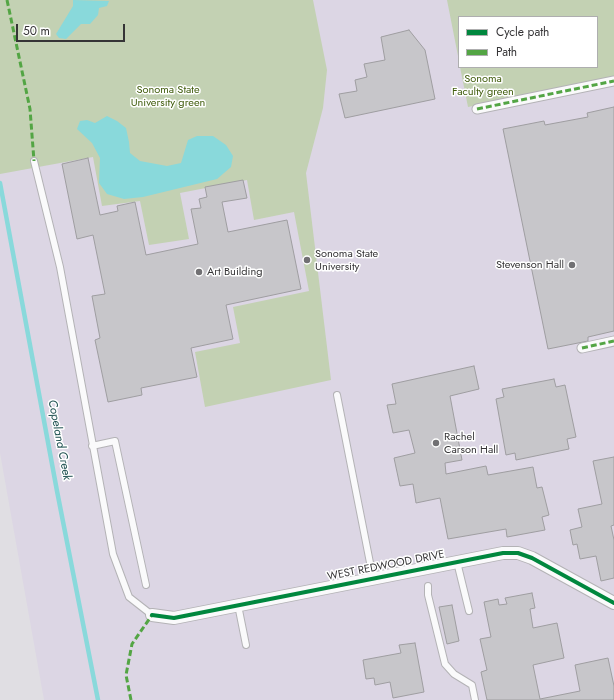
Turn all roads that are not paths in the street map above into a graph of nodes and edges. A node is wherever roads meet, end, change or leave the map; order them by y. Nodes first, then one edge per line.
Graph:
1 (614, 81) edge
2 (477, 109) dead end
3 (34, 161) dead end
4 (614, 341) edge
5 (582, 348) dead end
6 (337, 395) dead end
7 (92, 446) junction
8 (457, 562) junction
9 (372, 578) junction
10 (146, 585) dead end
11 (428, 586) dead end
12 (614, 603) edge
13 (238, 605) junction
14 (469, 611) dead end
15 (152, 615) joint
16 (246, 645) dead end
17 (475, 700) edge

1 - 2 street
3 - 7 lane
4 - 5 street
6 - 9 lane
7 - 10 lane
7 - 15 lane
8 - 9 street, WEST REDWOOD DRIVE
8 - 12 street, WEST REDWOOD DRIVE
8 - 14 lane
9 - 13 street, WEST REDWOOD DRIVE
11 - 17 lane
13 - 15 street, WEST REDWOOD DRIVE
13 - 16 lane

